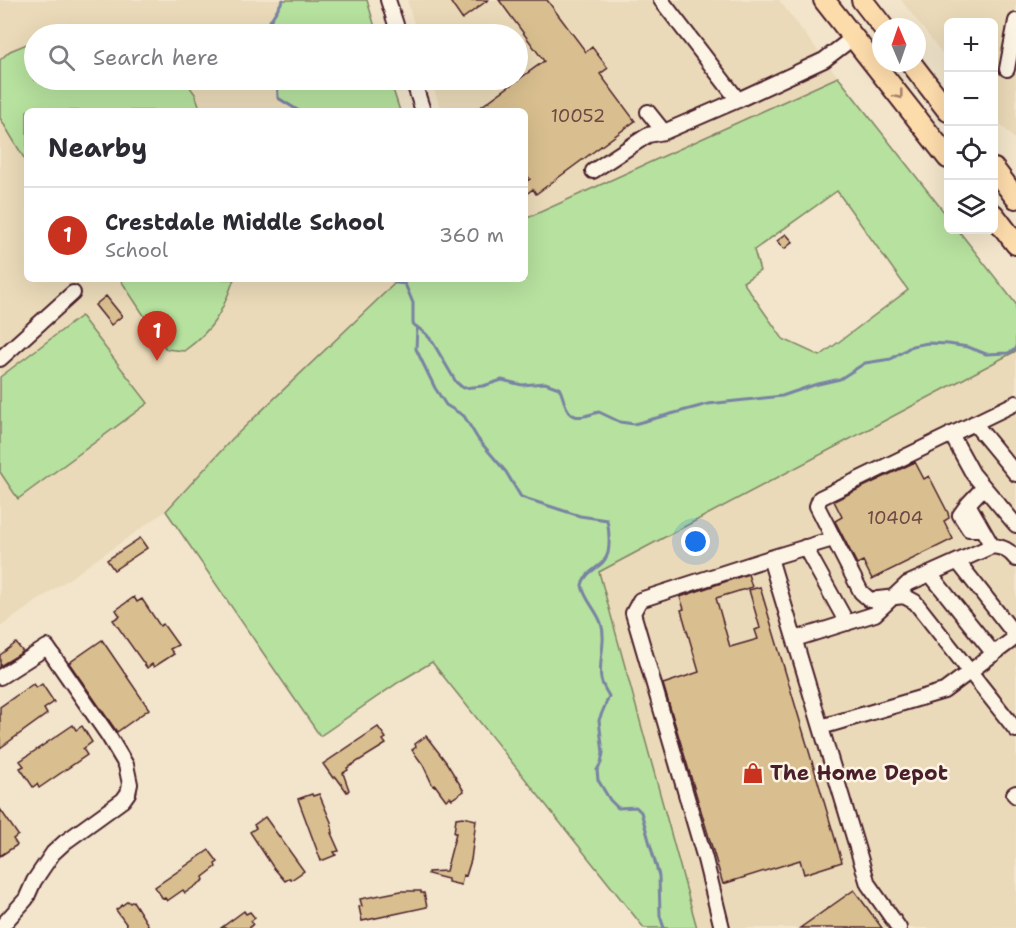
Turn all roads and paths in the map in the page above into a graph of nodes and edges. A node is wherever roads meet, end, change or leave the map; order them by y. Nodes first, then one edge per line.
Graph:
1 (388, 0) edge
2 (661, 0) edge
3 (824, 0) edge
4 (862, 0) edge
5 (876, 18) edge
6 (1016, 21) edge
7 (396, 24) edge
8 (854, 38) junction
9 (1006, 69) dead end
10 (918, 72) edge
11 (416, 90) edge
12 (738, 100) junction
13 (944, 106) edge
14 (422, 108) edge
15 (648, 112) dead end
16 (664, 132) junction
17 (944, 153) edge
18 (593, 171) dead end
19 (998, 175) edge
20 (1016, 198) edge
21 (998, 221) edge
22 (1016, 244) edge
23 (73, 293) dead end
24 (0, 359) edge
25 (1016, 403) edge
26 (974, 423) junction
27 (951, 434) junction
28 (1016, 474) edge
29 (984, 487) junction
30 (1016, 525) edge
31 (833, 539) junction
32 (992, 546) junction
33 (805, 547) junction
34 (770, 558) junction
35 (1016, 559) edge
36 (958, 562) junction
37 (930, 574) junction
38 (892, 597) junction
39 (847, 623) junction
40 (1016, 636) edge
41 (795, 639) junction
42 (994, 654) junction
43 (971, 672) junction
44 (0, 677) edge
45 (821, 727) junction
46 (1016, 730) edge
47 (0, 928) edge
48 (722, 928) edge
49 (899, 928) edge

1 - 7 street
2 - 12 street
3 - 8 highway
4 - 5 highway
6 - 9 street
8 - 12 street
8 -> 17 highway
10 - 13 highway
11 - 14 street
12 - 16 street
15 - 16 street
16 - 18 street
19 - 20 highway
21 - 22 highway
23 - 24 street
25 - 26 street
26 - 27 street
26 - 28 street
27 - 29 street
27 - 31 street
29 - 30 street
29 - 32 street
31 - 33 street
31 - 38 street
32 - 35 street
32 - 36 street
33 - 34 street
33 - 39 street
34 - 41 street
34 - 48 street
36 - 37 street
36 - 40 street
37 - 38 street
37 - 42 street
38 - 39 street
38 - 43 street
39 - 41 street
40 - 42 street
41 - 45 street
42 - 43 street
43 - 45 street
43 - 46 street
44 - 47 street
45 - 49 street

